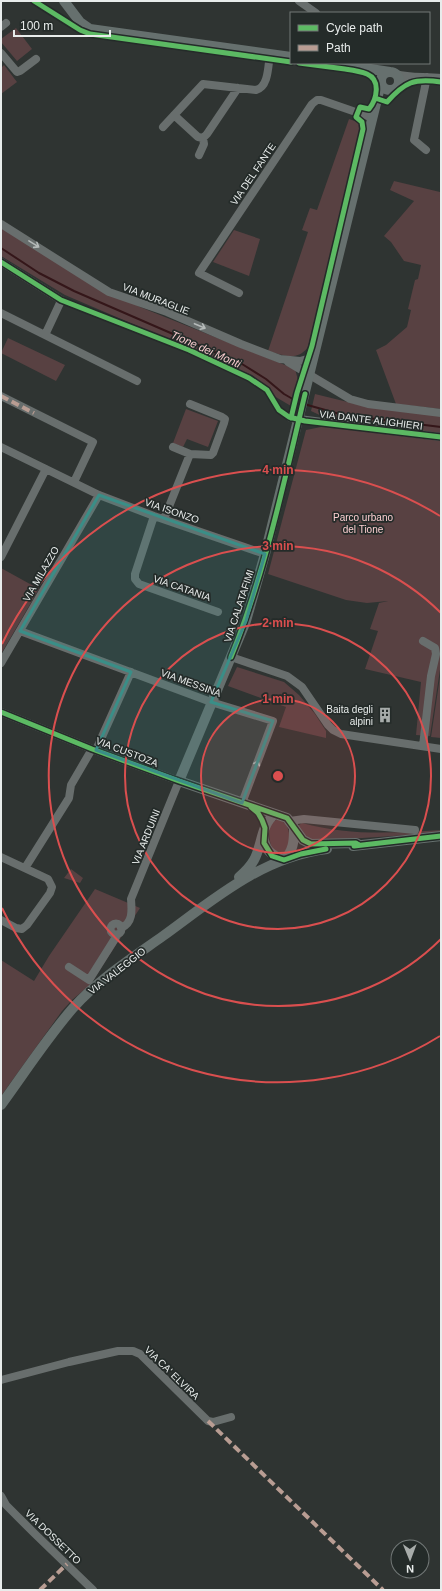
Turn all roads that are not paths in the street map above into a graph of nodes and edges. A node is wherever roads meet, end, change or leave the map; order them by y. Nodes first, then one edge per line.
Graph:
1 (64, 1) edge
2 (299, 1) edge
3 (315, 12) edge
4 (270, 54) junction
5 (2, 57) edge
6 (290, 57) edge
7 (36, 59) dead end
8 (338, 64) edge
9 (364, 68) junction
10 (393, 73) junction
11 (425, 76) junction
12 (441, 78) edge
13 (381, 82) junction
14 (238, 88) junction
15 (395, 88) junction
16 (174, 115) junction
17 (372, 118) junction
18 (163, 127) dead end
19 (203, 138) junction
20 (426, 150) dead end
21 (199, 155) dead end
22 (1, 224) edge
23 (1, 262) edge
24 (239, 293) dead end
25 (1, 313) edge
26 (45, 335) junction
27 (315, 353) junction
28 (280, 359) junction
29 (309, 374) junction
30 (137, 381) dead end
31 (1, 396) edge
32 (190, 404) dead end
33 (441, 413) edge
34 (295, 419) junction
35 (441, 437) edge
36 (1, 447) edge
37 (173, 447) dead end
38 (190, 454) junction
39 (46, 469) junction
40 (74, 482) junction
41 (99, 495) junction
42 (154, 516) junction
43 (164, 520) junction
44 (266, 554) junction
45 (1, 557) edge
46 (218, 612) dead end
47 (20, 631) junction
48 (423, 642) dead end
49 (231, 657) junction
50 (1, 662) edge
51 (131, 672) junction
52 (211, 702) junction
53 (1, 712) edge
54 (423, 746) junction
55 (94, 749) junction
56 (441, 749) edge
57 (179, 781) junction
58 (245, 804) junction
59 (275, 814) junction
60 (292, 825) junction
61 (415, 830) dead end
62 (264, 831) junction
63 (441, 836) edge
64 (359, 845) junction
65 (1, 857) edge
66 (284, 860) junction
67 (25, 868) junction
68 (221, 893) junction
69 (1, 920) edge
70 (69, 967) dead end
71 (1, 1105) edge
72 (1, 1380) edge
73 (231, 1417) dead end
74 (1, 1496) edge
75 (94, 1590) edge

1 - 4 main road
2 - 3 street
4 - 6 main road
4 - 14 street
5 - 7 street
8 - 9 main road
9 - 10 main road
9 - 13 main road
10 - 11 street
10 - 13 main road
10 - 15 main road
11 - 12 street
11 - 15 street
11 - 20 street
13 - 15 main road
13 - 17 main road, VIA CALATAFIMI
14 - 16 street
14 - 19 street
15 - 17 main road
16 - 18 street
16 - 19 street
17 - 24 street, VIA DEL FANTE
17 - 27 main road, VIA CALATAFIMI
19 - 21 street
22 -> 28 street, VIA MURAGLIE
23 - 26 street
25 - 26 street
26 - 30 street
27 - 28 street, VIA MURAGLIE
27 - 29 main road, VIA CALATAFIMI
28 - 29 street
29 - 33 street
29 - 34 main road, VIA CALATAFIMI
31 - 40 street
32 - 38 street
34 - 35 street, VIA DANTE ALIGHIERI
34 - 44 main road, VIA CALATAFIMI
36 - 39 street, VIA ISONZO
37 - 38 street
38 - 43 street
39 - 40 street, VIA ISONZO
39 - 45 street
40 - 41 street, VIA ISONZO
41 - 42 street, VIA ISONZO
41 - 47 street, VIA MILAZZO
42 - 43 street, VIA ISONZO
42 - 46 street, VIA CATANIA
43 - 44 street, VIA ISONZO
44 - 49 main road, VIA CALATAFIMI
47 - 50 street, VIA MILAZZO
47 - 51 street, VIA MESSINA
48 - 54 street
49 - 52 main road, VIA CALATAFIMI
49 - 54 street
51 - 52 street, VIA MESSINA
51 - 55 street
52 - 57 main road, VIA CALATAFIMI
58 -> 52 street, VIA MESSINA
53 - 55 street, VIA CUSTOZA
54 - 56 street
55 - 57 street, VIA CUSTOZA
55 - 67 street
57 - 58 main road, VIA CUSTOZA
57 - 70 street, VIA ARDUINI
58 - 59 main road, VIA CUSTOZA
58 - 62 main road, VIA CUSTOZA
59 - 60 main road, VIA CUSTOZA
59 - 62 main road
60 - 61 street, VIA CUSTOZA
60 - 64 main road, VIA CUSTOZA
60 - 66 main road
62 - 66 main road, VIA CUSTOZA
62 - 68 main road
63 - 64 main road, VIA CUSTOZA
64 - 66 main road, VIA CUSTOZA
65 - 67 street
66 - 68 main road, VIA CUSTOZA
67 - 69 street
68 - 71 main road, VIA VALEGGIO
72 - 73 street, VIA CA' ELVIRA
74 - 75 street, VIA DOSSETTO

